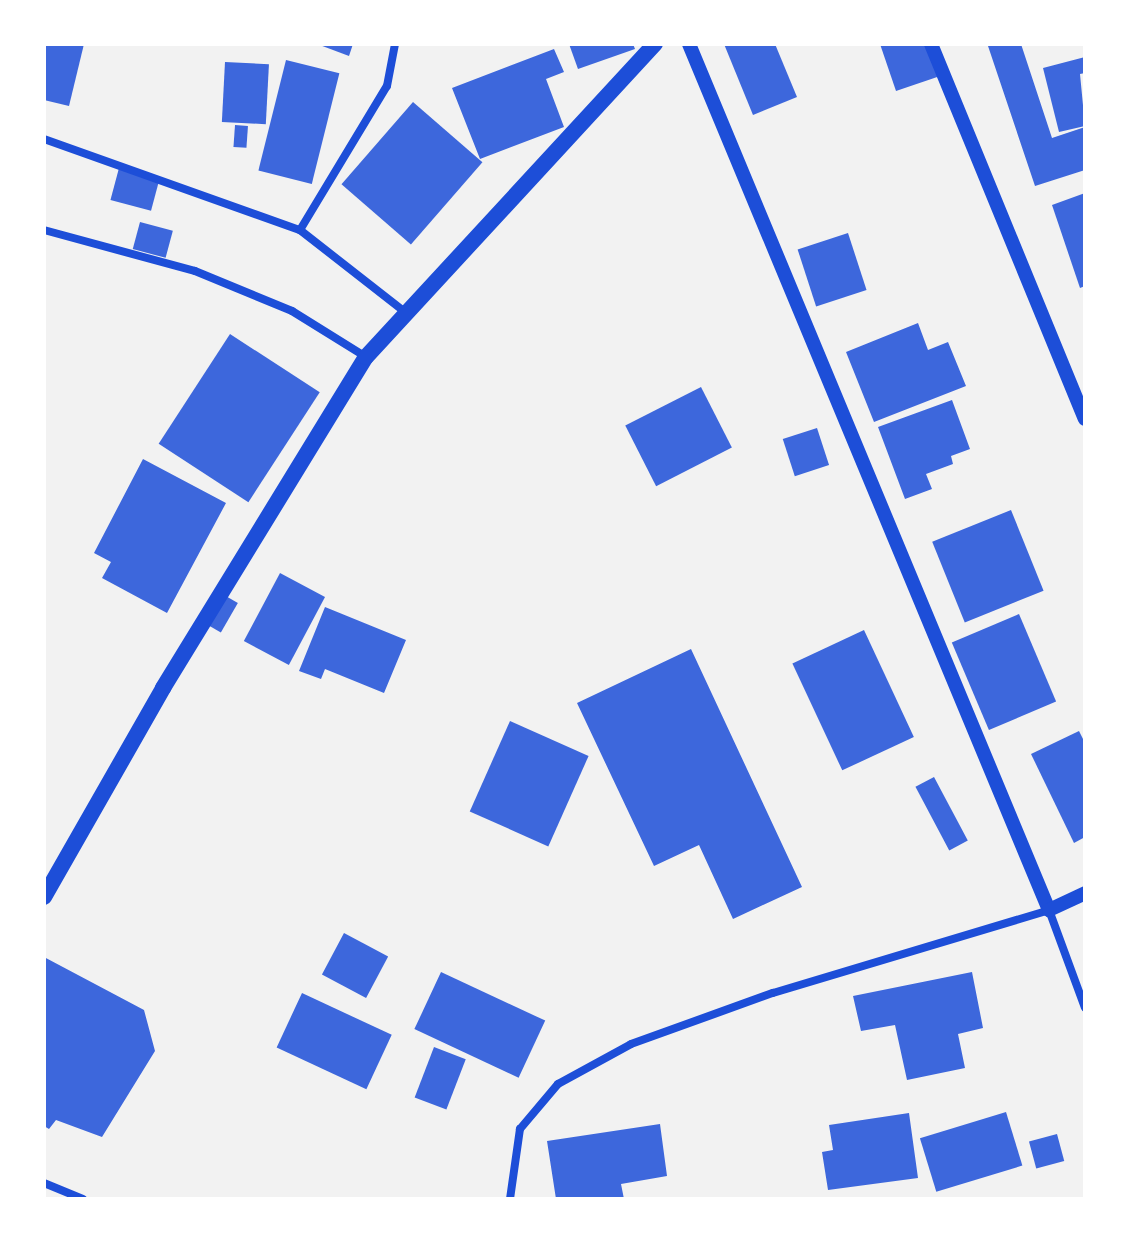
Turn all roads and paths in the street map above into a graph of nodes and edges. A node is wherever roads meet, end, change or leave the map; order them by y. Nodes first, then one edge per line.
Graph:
1 (395, 44) edge
2 (655, 44) edge
3 (689, 44) edge
4 (931, 44) edge
5 (44, 139) edge
6 (44, 230) edge
7 (300, 230) junction
8 (405, 312) junction
9 (366, 357) junction
10 (1085, 419) edge
11 (1085, 893) edge
12 (44, 897) edge
13 (1049, 910) junction
14 (1085, 1008) edge
15 (44, 1183) edge
16 (83, 1199) edge
17 (510, 1199) edge

1 - 7 street
2 - 8 main road
3 - 13 street
4 - 10 street
5 - 7 street
6 - 9 street
7 - 8 street
8 - 9 main road
9 - 12 main road
11 - 13 street
13 - 14 street
13 - 17 street
15 - 16 street

